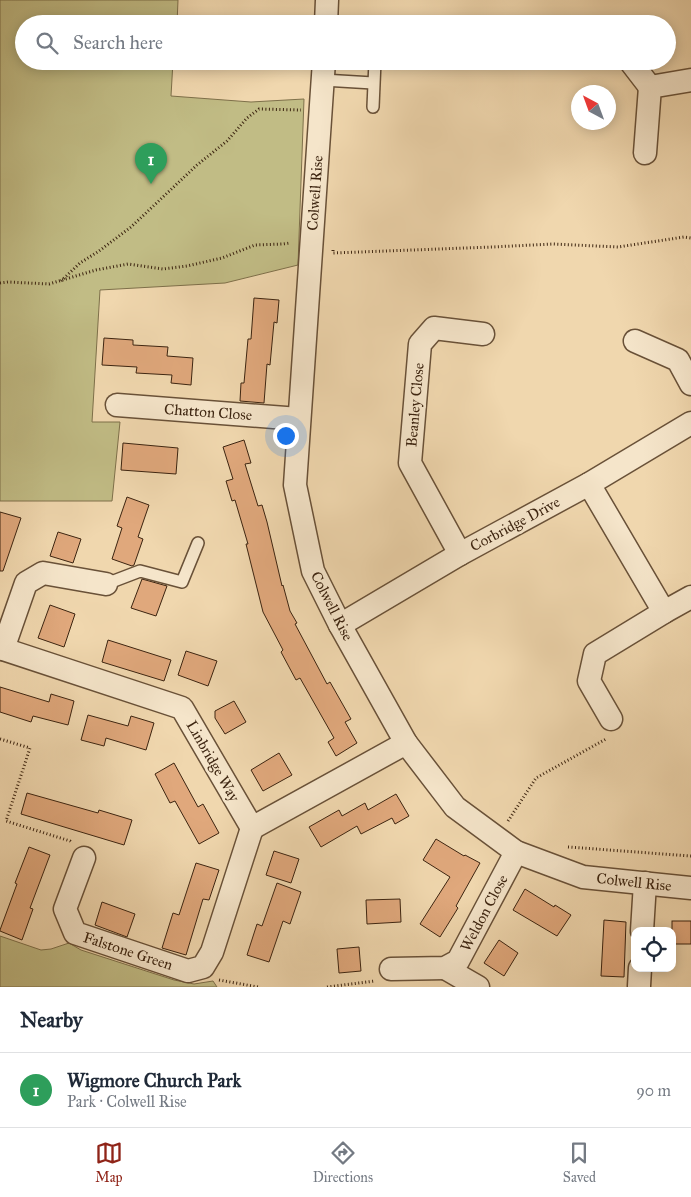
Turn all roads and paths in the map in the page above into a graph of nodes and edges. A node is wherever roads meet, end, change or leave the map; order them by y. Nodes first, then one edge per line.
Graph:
1 (327, 0) edge
2 (326, 15) edge
3 (323, 70) edge
4 (374, 70) edge
5 (637, 70) edge
6 (691, 80) edge
7 (373, 82) junction
8 (650, 88) junction
9 (373, 107) dead end
10 (309, 110) dead end
11 (645, 153) dead end
12 (691, 238) edge
13 (296, 242) dead end
14 (332, 245) dead end
15 (61, 280) junction
16 (0, 283) edge
17 (483, 334) dead end
18 (635, 341) dead end
19 (691, 384) edge
20 (117, 406) dead end
21 (299, 419) junction
22 (691, 423) edge
23 (589, 484) junction
24 (198, 543) dead end
25 (460, 554) junction
26 (106, 584) joint
27 (691, 597) edge
28 (664, 612) junction
29 (340, 625) junction
30 (1, 648) edge
31 (611, 719) joint
32 (0, 739) edge
33 (406, 743) junction
34 (507, 823) dead end
35 (252, 828) junction
36 (566, 847) dead end
37 (516, 852) junction
38 (691, 856) edge
39 (84, 858) joint
40 (645, 883) junction
41 (691, 888) edge
42 (642, 927) edge
43 (390, 968) joint
44 (446, 968) junction
45 (212, 979) dead end
46 (258, 987) edge
47 (327, 987) edge
48 (478, 987) edge

1 - 2 street
3 - 7 lane
3 - 21 street, Colwell Rise
4 - 7 lane
5 - 8 street
6 - 8 street
7 - 9 lane
8 - 11 street
10 - 15 path
12 - 14 path
13 - 15 path
15 - 16 path
17 - 25 street, Beanley Close
18 - 19 street
20 - 21 street, Chatton Close
21 - 29 street, Colwell Rise
22 - 23 street, Corbridge Drive
23 - 25 street, Corbridge Drive
23 - 28 street
24 - 26 lane
25 - 29 street, Corbridge Drive
26 - 30 street
27 - 28 street
28 - 31 street
29 - 33 street, Colwell Rise
30 - 35 street, Linbridge Way
31 - 34 path
32 - 39 path
33 - 35 street
33 - 37 street, Colwell Rise
35 - 39 street, Falstone Green
36 - 38 path
37 - 40 street, Colwell Rise
37 - 44 street, Weldon Close
40 - 41 street, Colwell Rise
40 - 42 street
43 - 44 street
43 - 47 path
44 - 48 street
45 - 46 path

